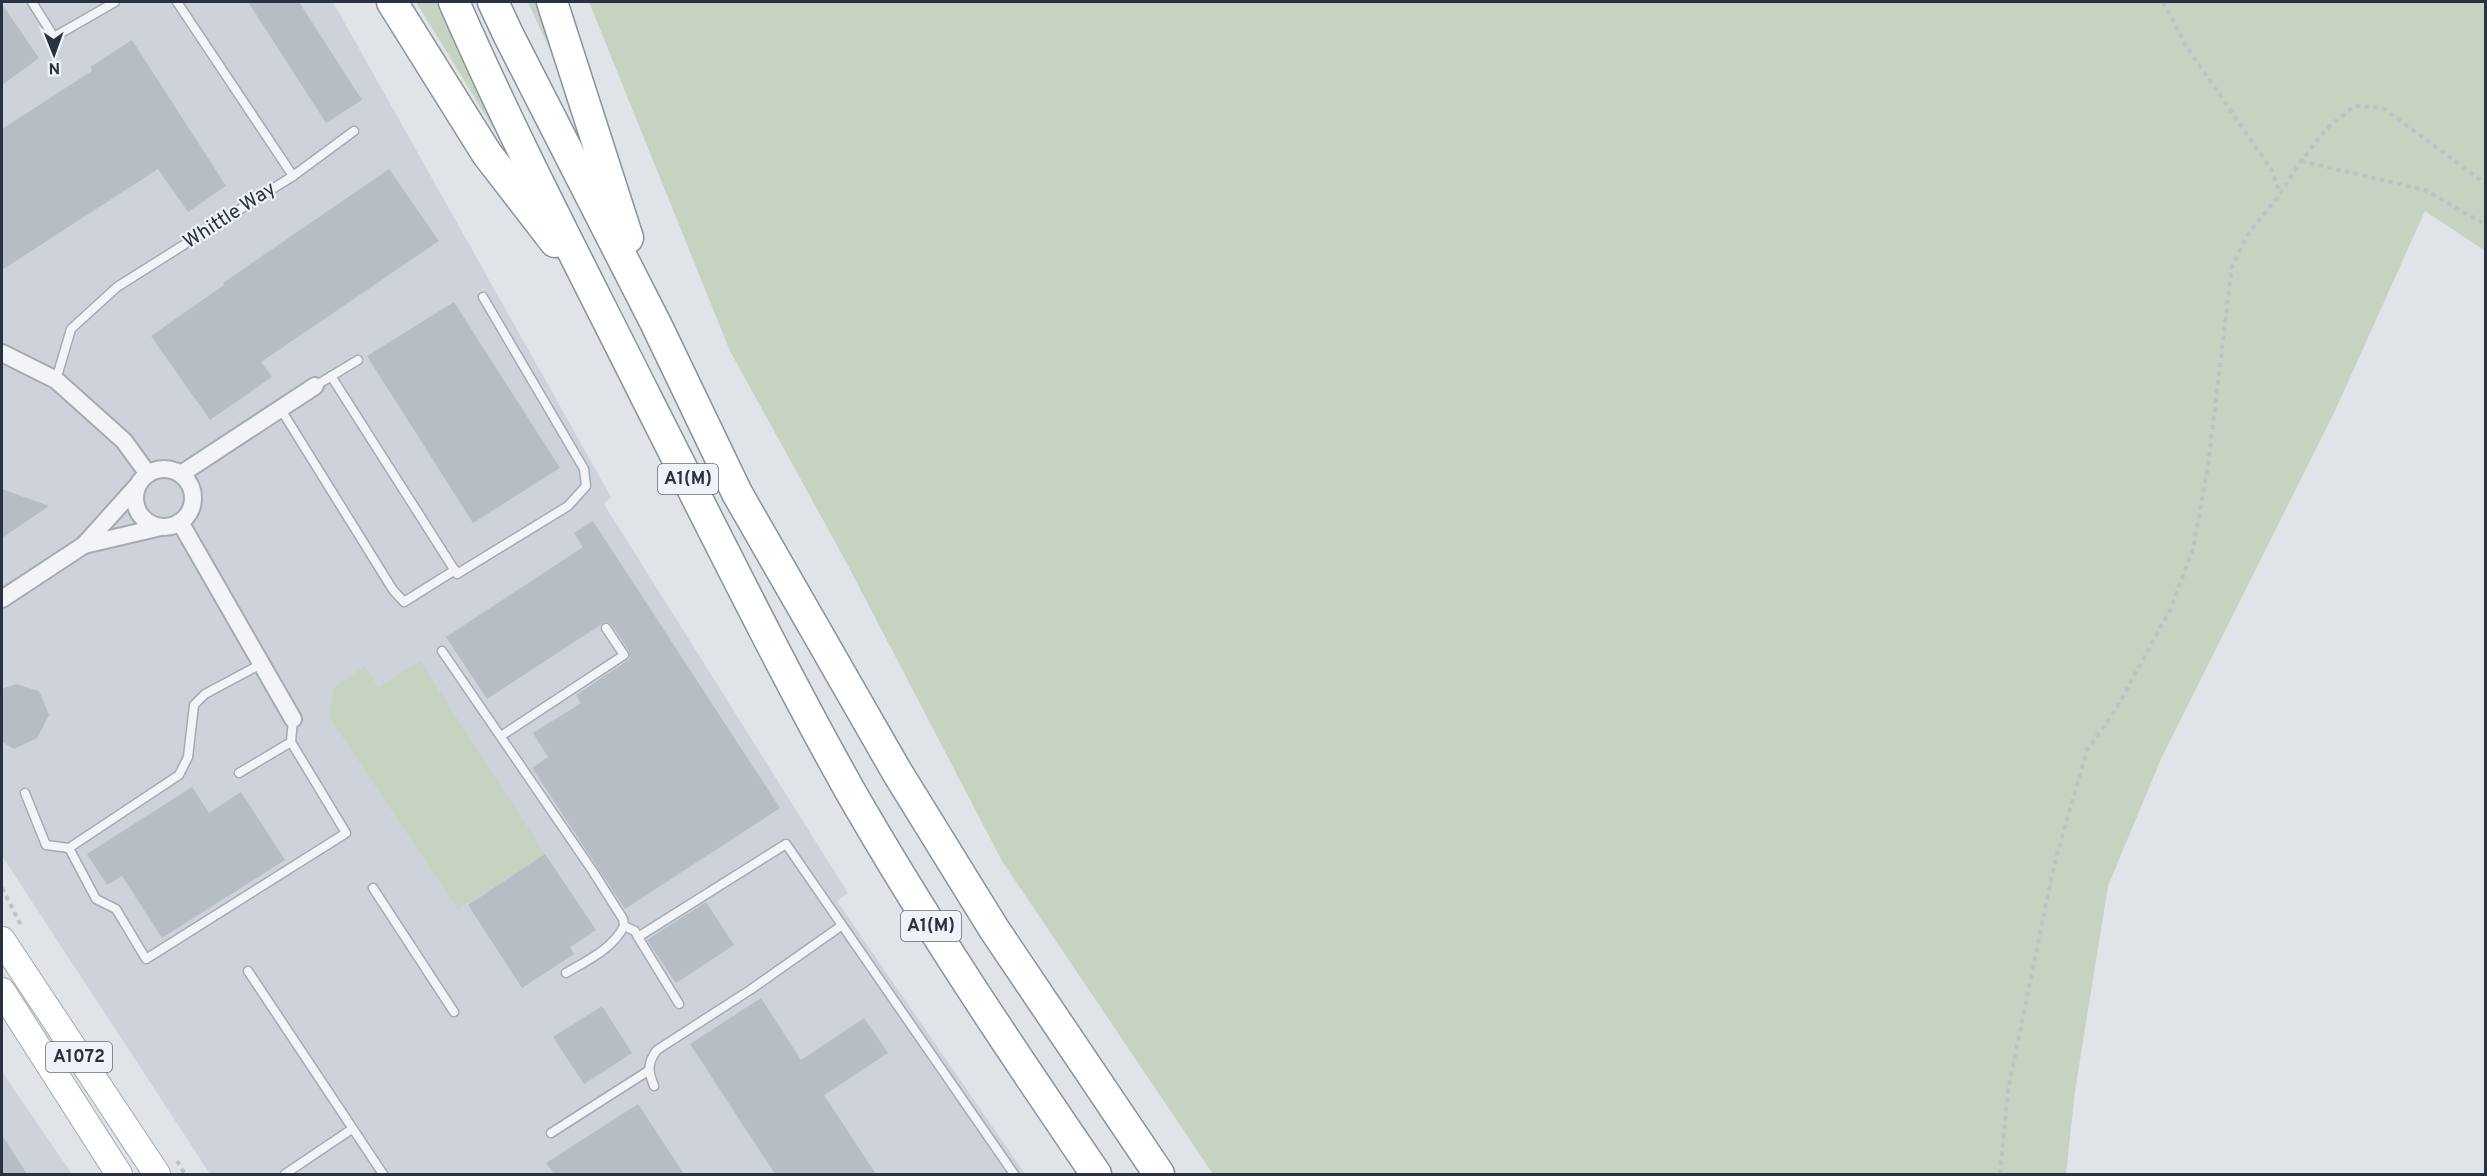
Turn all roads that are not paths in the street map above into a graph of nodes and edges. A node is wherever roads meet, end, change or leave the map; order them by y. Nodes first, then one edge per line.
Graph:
1 (32, 2) edge
2 (115, 2) edge
3 (177, 2) edge
4 (392, 2) edge
5 (454, 2) edge
6 (494, 2) edge
7 (552, 2) edge
8 (354, 131) dead end
9 (293, 176) junction
10 (593, 292) junction
11 (483, 297) dead end
12 (656, 324) junction
13 (2, 353) edge
14 (358, 360) dead end
15 (331, 376) junction
16 (56, 380) junction
17 (315, 386) joint
18 (280, 408) junction
19 (181, 474) junction
20 (143, 480) junction
21 (180, 522) junction
22 (161, 527) junction
23 (84, 545) junction
24 (455, 570) junction
25 (2, 599) edge
26 (606, 628) dead end
27 (442, 651) dead end
28 (261, 664) junction
29 (293, 719) joint
30 (501, 736) junction
31 (291, 742) junction
32 (239, 773) dead end
33 (25, 793) dead end
34 (69, 848) junction
35 (373, 888) dead end
36 (624, 926) junction
37 (841, 926) junction
38 (638, 936) junction
39 (2, 940) edge
40 (248, 971) dead end
41 (566, 973) dead end
42 (3, 997) edge
43 (679, 1004) dead end
44 (454, 1012) dead end
45 (648, 1071) junction
46 (654, 1086) dead end
47 (352, 1129) junction
48 (551, 1133) dead end
49 (119, 1174) edge
50 (156, 1174) edge
51 (285, 1174) edge
52 (383, 1174) edge
53 (1014, 1174) edge
54 (1096, 1174) edge
55 (1159, 1174) edge

1 - 2 lane
3 - 9 lane, Whittle Way
4 - 10 highway, A1(M)
5 - 10 highway, A1(M)
6 - 12 highway, A1(M)
7 - 12 highway, A1(M)
8 - 9 lane
9 - 16 lane, Whittle Way
10 - 54 highway, A1(M)
11 - 24 lane
12 - 55 highway, A1(M)
13 - 16 street
14 - 15 lane
15 - 17 lane
15 - 24 lane
16 - 20 street
17 - 18 street
18 - 19 street
18 - 24 lane
19 - 20 street
19 - 21 street
20 - 22 street
20 - 23 street
21 - 22 street
21 - 28 street
22 - 23 street
23 - 25 street
26 - 30 lane
27 - 30 lane
28 - 29 street
28 - 34 lane
29 - 31 lane
30 - 36 lane
31 - 32 lane
31 - 34 lane
33 - 34 lane
35 - 44 lane
36 - 38 lane
36 - 41 lane
37 - 38 lane
37 - 45 lane
37 - 53 lane
38 - 43 lane
39 - 50 main road, A1072
40 - 47 lane
42 - 49 main road, A1072
45 - 46 lane
45 - 48 lane
47 - 51 lane
47 - 52 lane

